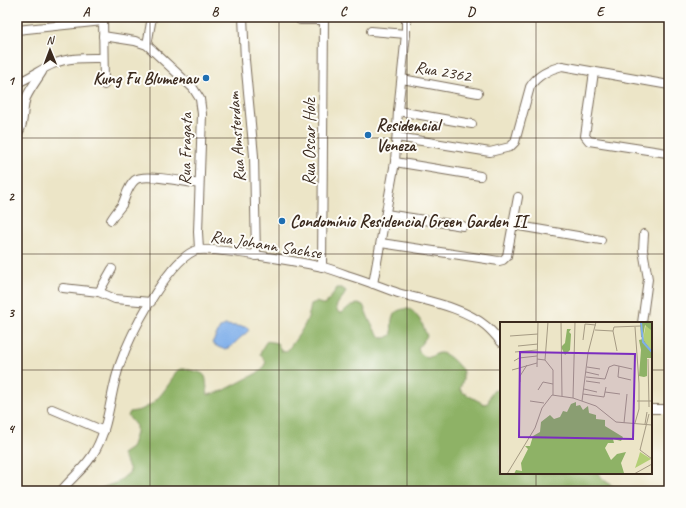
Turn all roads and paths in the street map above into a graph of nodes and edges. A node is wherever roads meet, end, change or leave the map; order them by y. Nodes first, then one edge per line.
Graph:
1 (152, 17) edge
2 (243, 17) edge
3 (406, 17) edge
4 (324, 18) edge
5 (104, 19) edge
6 (300, 20) dead end
7 (17, 30) edge
8 (371, 31) dead end
9 (406, 34) junction
10 (103, 36) junction
11 (147, 45) junction
12 (103, 58) junction
13 (44, 69) junction
14 (594, 72) junction
15 (402, 79) junction
16 (17, 83) edge
17 (669, 85) edge
18 (104, 86) dead end
19 (478, 93) dead end
20 (398, 111) junction
21 (472, 124) dead end
22 (17, 134) edge
23 (397, 137) junction
24 (667, 153) dead end
25 (396, 162) junction
26 (480, 176) dead end
27 (199, 184) junction
28 (518, 198) dead end
29 (386, 214) junction
30 (111, 220) dead end
31 (463, 226) dead end
32 (512, 226) junction
33 (644, 234) dead end
34 (601, 240) dead end
35 (381, 243) junction
36 (199, 249) junction
37 (256, 256) junction
38 (322, 267) junction
39 (112, 269) dead end
40 (373, 284) junction
41 (63, 288) dead end
42 (99, 292) junction
43 (151, 302) junction
44 (642, 322) edge
45 (500, 341) edge
46 (52, 409) dead end
47 (652, 409) edge
48 (669, 409) edge
49 (104, 431) junction
50 (61, 491) edge

1 - 11 street
2 - 37 street, Rua Amsterdam
3 - 9 street
4 - 6 street
4 - 38 street, Rua Oscar Holz
5 - 7 street
5 - 10 street
8 - 9 street
9 - 15 street
10 - 11 street, Rua Fragata
10 - 12 street
11 - 27 street, Rua Fragata
12 - 13 street
12 - 18 street
13 - 16 street
13 - 22 street
14 - 17 street
14 - 23 street
14 - 24 street
15 - 19 street, Rua 2362
15 - 20 street
20 - 21 street
20 - 23 street
23 - 25 street
25 - 26 street
25 - 29 street
27 - 30 street
27 - 36 street, Rua Fragata
28 - 32 street
29 - 31 street
29 - 35 street
32 - 34 street
32 - 35 street
33 - 44 street
35 - 40 street
36 - 37 street, Rua Johann Sachse
36 - 43 street, Rua Johann Sachse
37 - 38 street, Rua Johann Sachse
38 - 40 street, Rua Johann Sachse
39 - 42 street
40 - 45 street, Rua Johann Sachse
41 - 42 street
42 - 43 street
43 - 49 street, Rua Johann Sachse
46 - 49 street
47 - 48 street
49 - 50 street, Rua Johann Sachse

